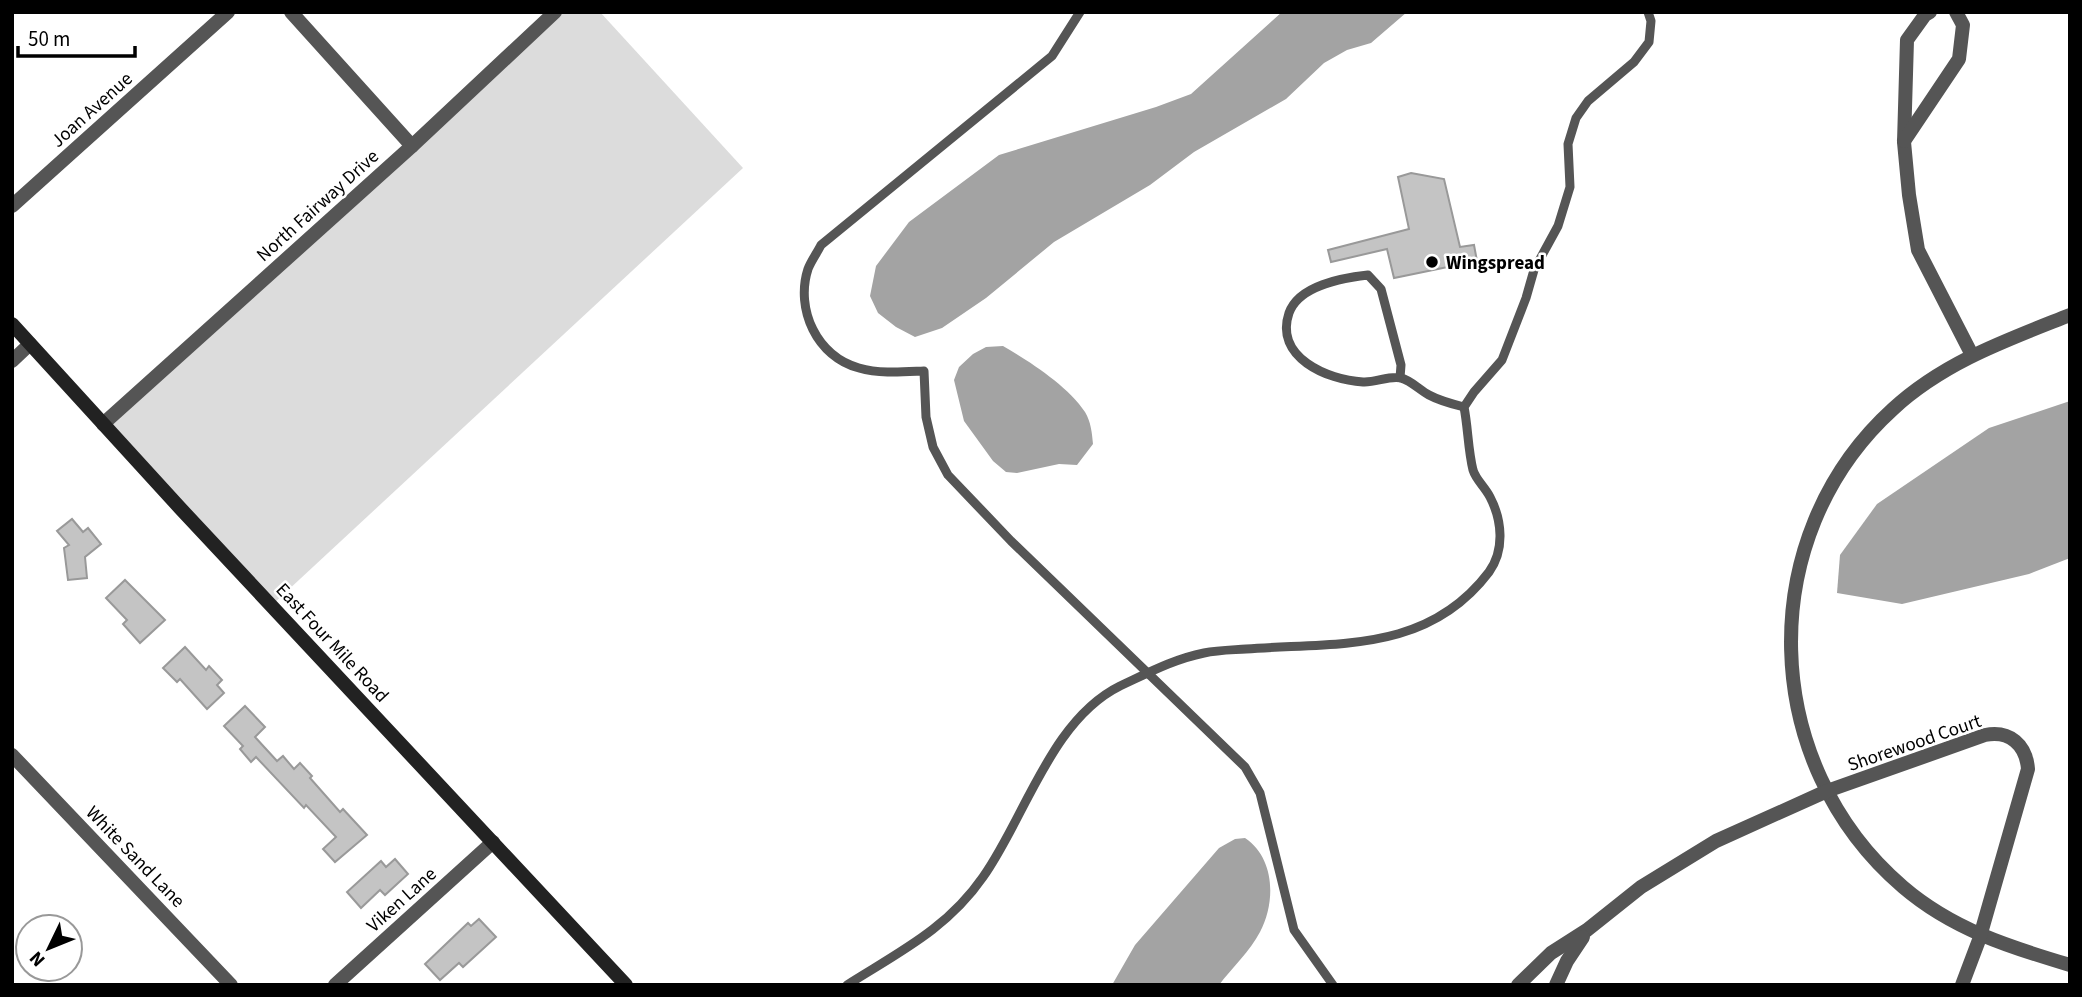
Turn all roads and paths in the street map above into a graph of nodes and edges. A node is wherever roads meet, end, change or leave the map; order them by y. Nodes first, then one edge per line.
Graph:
1 (228, 12) edge
2 (290, 12) edge
3 (555, 12) edge
4 (1080, 12) edge
5 (1648, 12) edge
6 (1930, 12) edge
7 (1956, 12) edge
8 (1903, 142) junction
9 (412, 146) junction
10 (12, 206) edge
11 (2070, 315) edge
12 (12, 324) edge
13 (30, 344) junction
14 (1972, 355) junction
15 (12, 361) edge
16 (1400, 378) junction
17 (1464, 407) junction
18 (103, 424) junction
19 (1149, 672) junction
20 (12, 755) edge
21 (1827, 791) junction
22 (493, 842) junction
23 (1587, 930) junction
24 (1979, 936) junction
25 (2070, 965) edge
26 (231, 985) edge
27 (335, 985) edge
28 (626, 985) edge
29 (847, 985) edge
30 (1333, 985) edge
31 (1518, 985) edge
32 (1556, 985) edge
33 (1962, 985) edge

1 - 10 street, Joan Avenue
2 - 9 street
3 - 9 street, North Fairway Drive
4 - 19 lane
5 - 17 lane
6 - 8 street
7 - 8 street
8 - 14 street
9 - 18 street, North Fairway Drive
11 - 14 street
12 - 13 street, East Four Mile Road
13 - 15 street
13 - 18 street, East Four Mile Road
14 - 21 street
16 - 16 lane
16 - 17 lane
17 - 19 lane
18 - 22 street, East Four Mile Road
19 - 29 lane
19 - 30 lane
20 - 26 street, White Sand Lane
21 - 23 street, Shorewood Court
21 - 24 street
21 - 24 street, Shorewood Court
22 - 27 street, Viken Lane
22 - 28 street, East Four Mile Road
23 - 31 street
23 - 32 street
24 - 25 street
24 - 33 street, Shorewood Court

